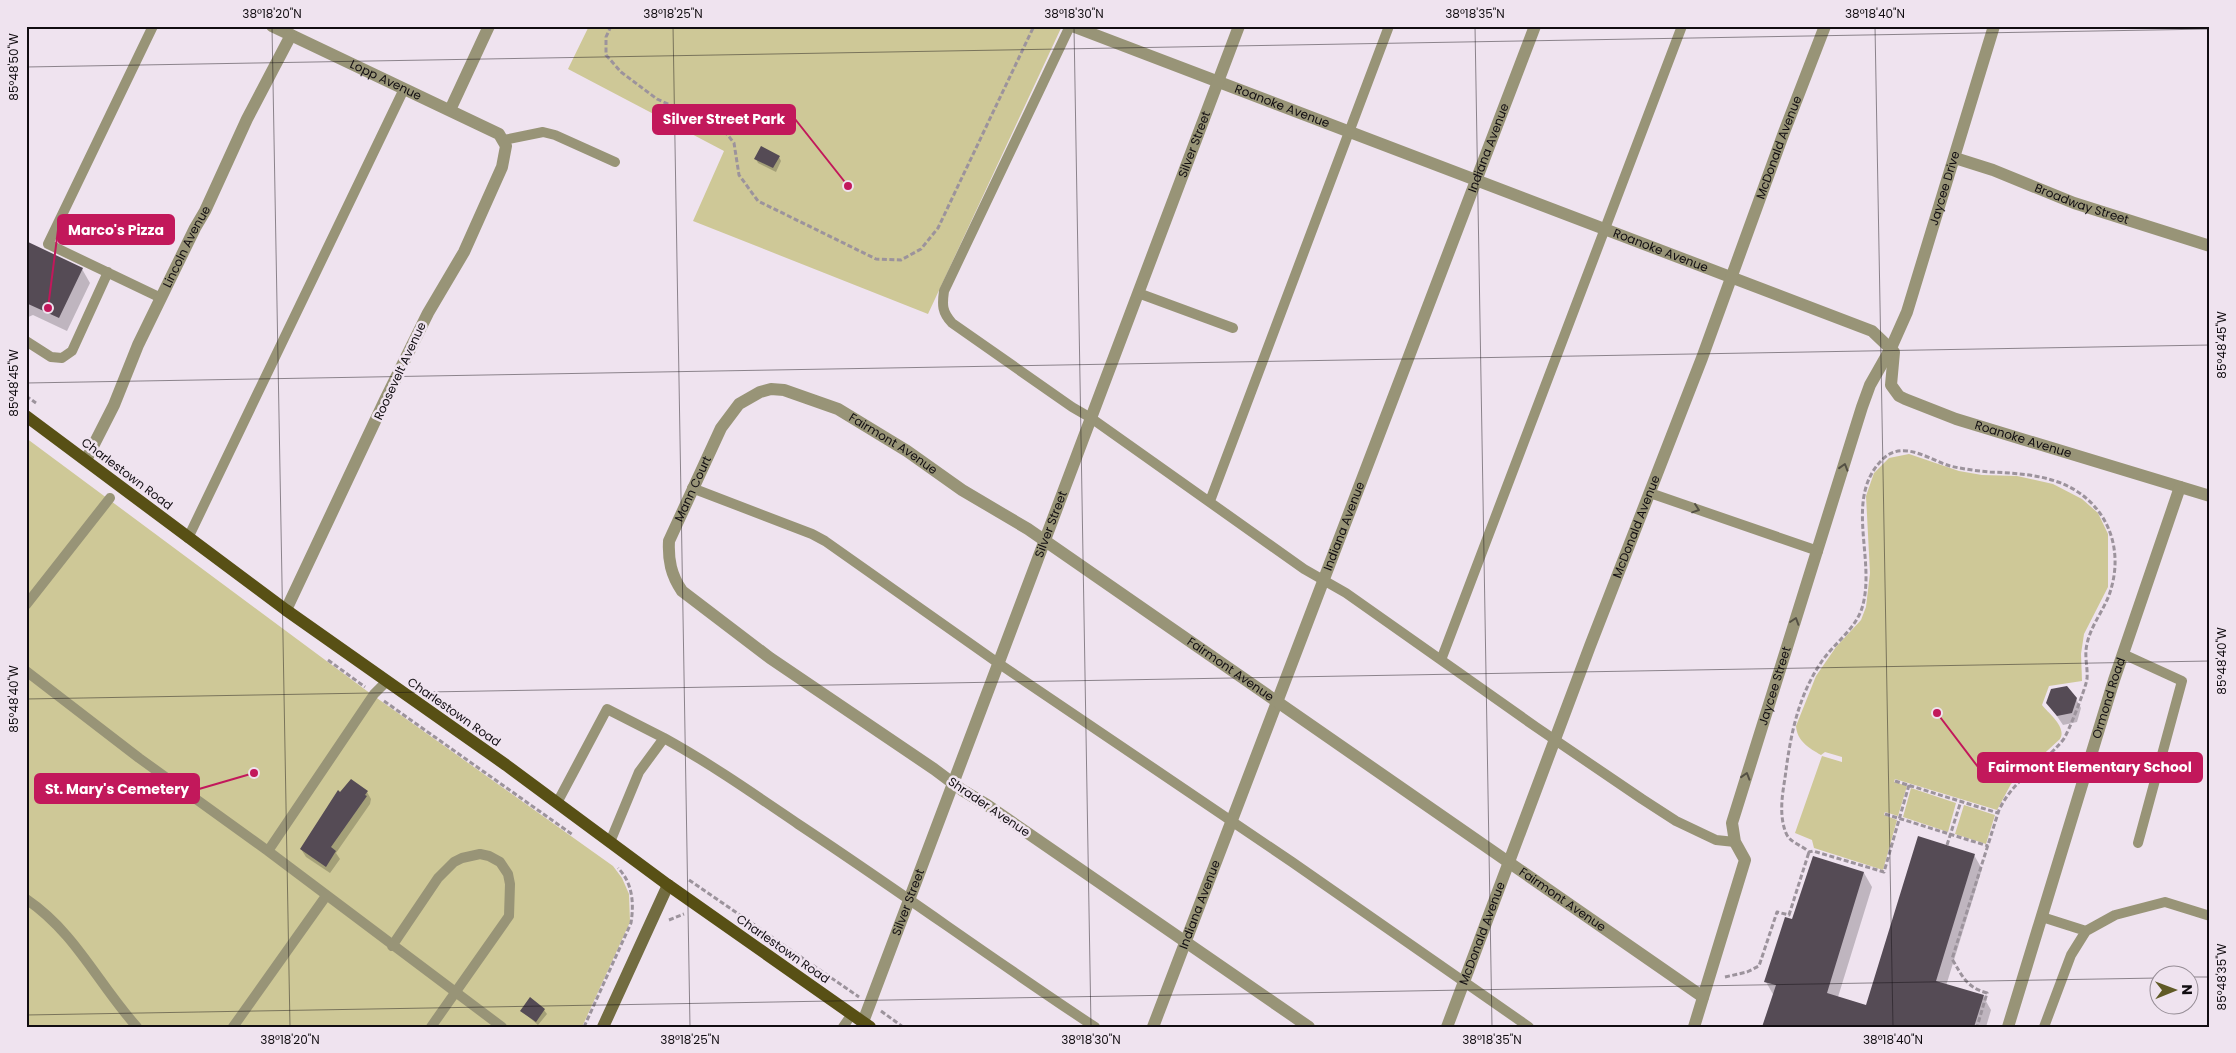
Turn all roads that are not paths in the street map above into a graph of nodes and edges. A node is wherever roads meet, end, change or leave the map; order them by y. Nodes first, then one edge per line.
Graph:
1 (153, 26) edge
2 (272, 26) edge
3 (489, 26) edge
4 (1071, 26) edge
5 (1239, 26) edge
6 (1389, 26) edge
7 (1535, 26) edge
8 (1682, 26) edge
9 (1825, 26) edge
10 (1994, 26) edge
11 (292, 31) edge
12 (1218, 82) junction
13 (404, 89) junction
14 (450, 110) junction
15 (1349, 132) junction
16 (502, 137) junction
17 (1955, 158) junction
18 (615, 162) dead end
19 (1476, 180) junction
20 (1605, 230) junction
21 (2210, 246) edge
22 (108, 272) junction
23 (1731, 278) junction
24 (1138, 293) junction
25 (161, 298) junction
26 (1233, 328) dead end
27 (26, 341) edge
28 (1891, 348) junction
29 (739, 404) joint
30 (26, 416) edge
31 (1091, 418) junction
32 (86, 460) junction
33 (2180, 487) junction
34 (692, 488) junction
35 (1650, 493) junction
36 (2210, 496) edge
37 (110, 498) dead end
38 (1210, 502) junction
39 (188, 538) junction
40 (1045, 542) junction
41 (1818, 551) junction
42 (675, 580) joint
43 (1324, 580) junction
44 (26, 605) edge
45 (286, 610) junction
46 (2123, 654) junction
47 (1441, 660) junction
48 (998, 663) junction
49 (26, 671) edge
50 (386, 682) junction
51 (1277, 703) junction
52 (664, 738) junction
53 (1556, 741) junction
54 (953, 782) junction
55 (557, 803) junction
56 (1232, 822) junction
57 (610, 842) junction
58 (1735, 842) junction
59 (2138, 842) dead end
60 (268, 851) junction
61 (1510, 863) junction
62 (668, 886) junction
63 (326, 896) junction
64 (909, 898) junction
65 (26, 899) edge
66 (2210, 916) edge
67 (2042, 917) junction
68 (2086, 931) junction
69 (1186, 942) junction
70 (392, 946) junction
71 (1465, 980) junction
72 (454, 993) junction
73 (1703, 997) junction
74 (852, 1014) junction
75 (866, 1024) edge
76 (138, 1027) edge
77 (233, 1027) edge
78 (430, 1027) edge
79 (502, 1027) edge
80 (603, 1027) edge
81 (843, 1027) edge
82 (1095, 1027) edge
83 (1153, 1027) edge
84 (1309, 1027) edge
85 (1447, 1027) edge
86 (1529, 1027) edge
87 (1694, 1027) edge
88 (2008, 1027) edge
89 (2044, 1027) edge

1 - 22 lane
2 - 11 street, Lopp Avenue
3 - 14 street
4 - 12 street, Roanoke Avenue
4 - 31 lane
5 - 12 street, Silver Street
6 - 15 lane
7 - 19 street, Indiana Avenue
8 - 20 lane
9 - 23 street, McDonald Avenue
10 - 17 street, Jaycee Drive
11 - 13 street, Lopp Avenue
11 - 25 street, Lincoln Avenue
12 - 15 street, Roanoke Avenue
12 - 24 street, Silver Street
13 - 14 street, Lopp Avenue
13 - 39 lane
14 - 16 street, Lopp Avenue
15 - 19 street, Roanoke Avenue
15 - 38 lane
16 - 18 lane
16 - 45 street, Roosevelt Avenue
17 - 21 street, Broadway Street
17 - 28 street, Jaycee Drive
19 - 20 street, Roanoke Avenue
19 - 43 street, Indiana Avenue
20 - 23 street, Roanoke Avenue
20 - 47 lane
22 - 25 lane
22 - 27 lane
23 - 28 street, Roanoke Avenue
23 - 35 street, McDonald Avenue
24 - 26 lane
24 - 31 street, Silver Street
25 - 32 street, Lincoln Avenue
28 - 33 street, Roanoke Avenue
41 -> 28 street, Jaycee Street
29 - 34 street, Mann Court
29 - 40 street, Fairmont Avenue
30 - 32 main road, Charlestown Road
31 - 38 lane
31 - 40 street, Silver Street
32 - 39 main road, Charlestown Road
33 - 36 street, Roanoke Avenue
33 - 46 street, Ormond Road
34 - 42 street, Mann Court
34 - 48 lane
35 -> 41 lane
35 - 53 street, McDonald Avenue
37 - 44 lane
38 - 43 lane
39 - 45 main road, Charlestown Road
40 - 48 street, Silver Street
40 - 51 street, Fairmont Avenue
58 -> 41 street, Jaycee Street
42 - 54 street, Shrader Avenue
43 - 47 lane
43 - 51 street, Indiana Avenue
45 - 50 main road, Charlestown Road
46 - 59 lane
46 - 67 street, Ormond Road
47 - 53 lane
48 - 54 street, Silver Street
48 - 56 lane
49 - 60 lane
50 - 55 main road, Charlestown Road
50 - 60 lane
51 - 56 street, Indiana Avenue
51 - 61 street, Fairmont Avenue
52 - 55 lane
52 - 57 lane
52 - 64 lane
53 - 58 lane
53 - 61 street, McDonald Avenue
54 - 64 street, Silver Street
54 - 69 street, Shrader Avenue
55 - 57 main road, Charlestown Road
56 - 69 street, Indiana Avenue
56 - 71 lane
57 - 62 main road, Charlestown Road
58 - 73 street, Jaycee Street
60 - 63 lane
61 - 71 street, McDonald Avenue
61 - 73 street, Fairmont Avenue
62 - 74 main road, Charlestown Road
62 - 80 main road
63 - 70 lane
63 - 77 lane
64 - 75 street, Silver Street
64 - 82 lane
65 - 76 lane
66 - 68 lane
67 - 68 lane
67 - 88 street, Ormond Road
68 - 89 lane
69 - 83 street, Indiana Avenue
69 - 84 street, Shrader Avenue
70 - 72 lane
70 - 72 lane
71 - 85 street, McDonald Avenue
71 - 86 lane
72 - 78 lane
72 - 79 lane
73 - 87 street, Jaycee Street
74 - 75 main road, Charlestown Road
74 - 81 lane

